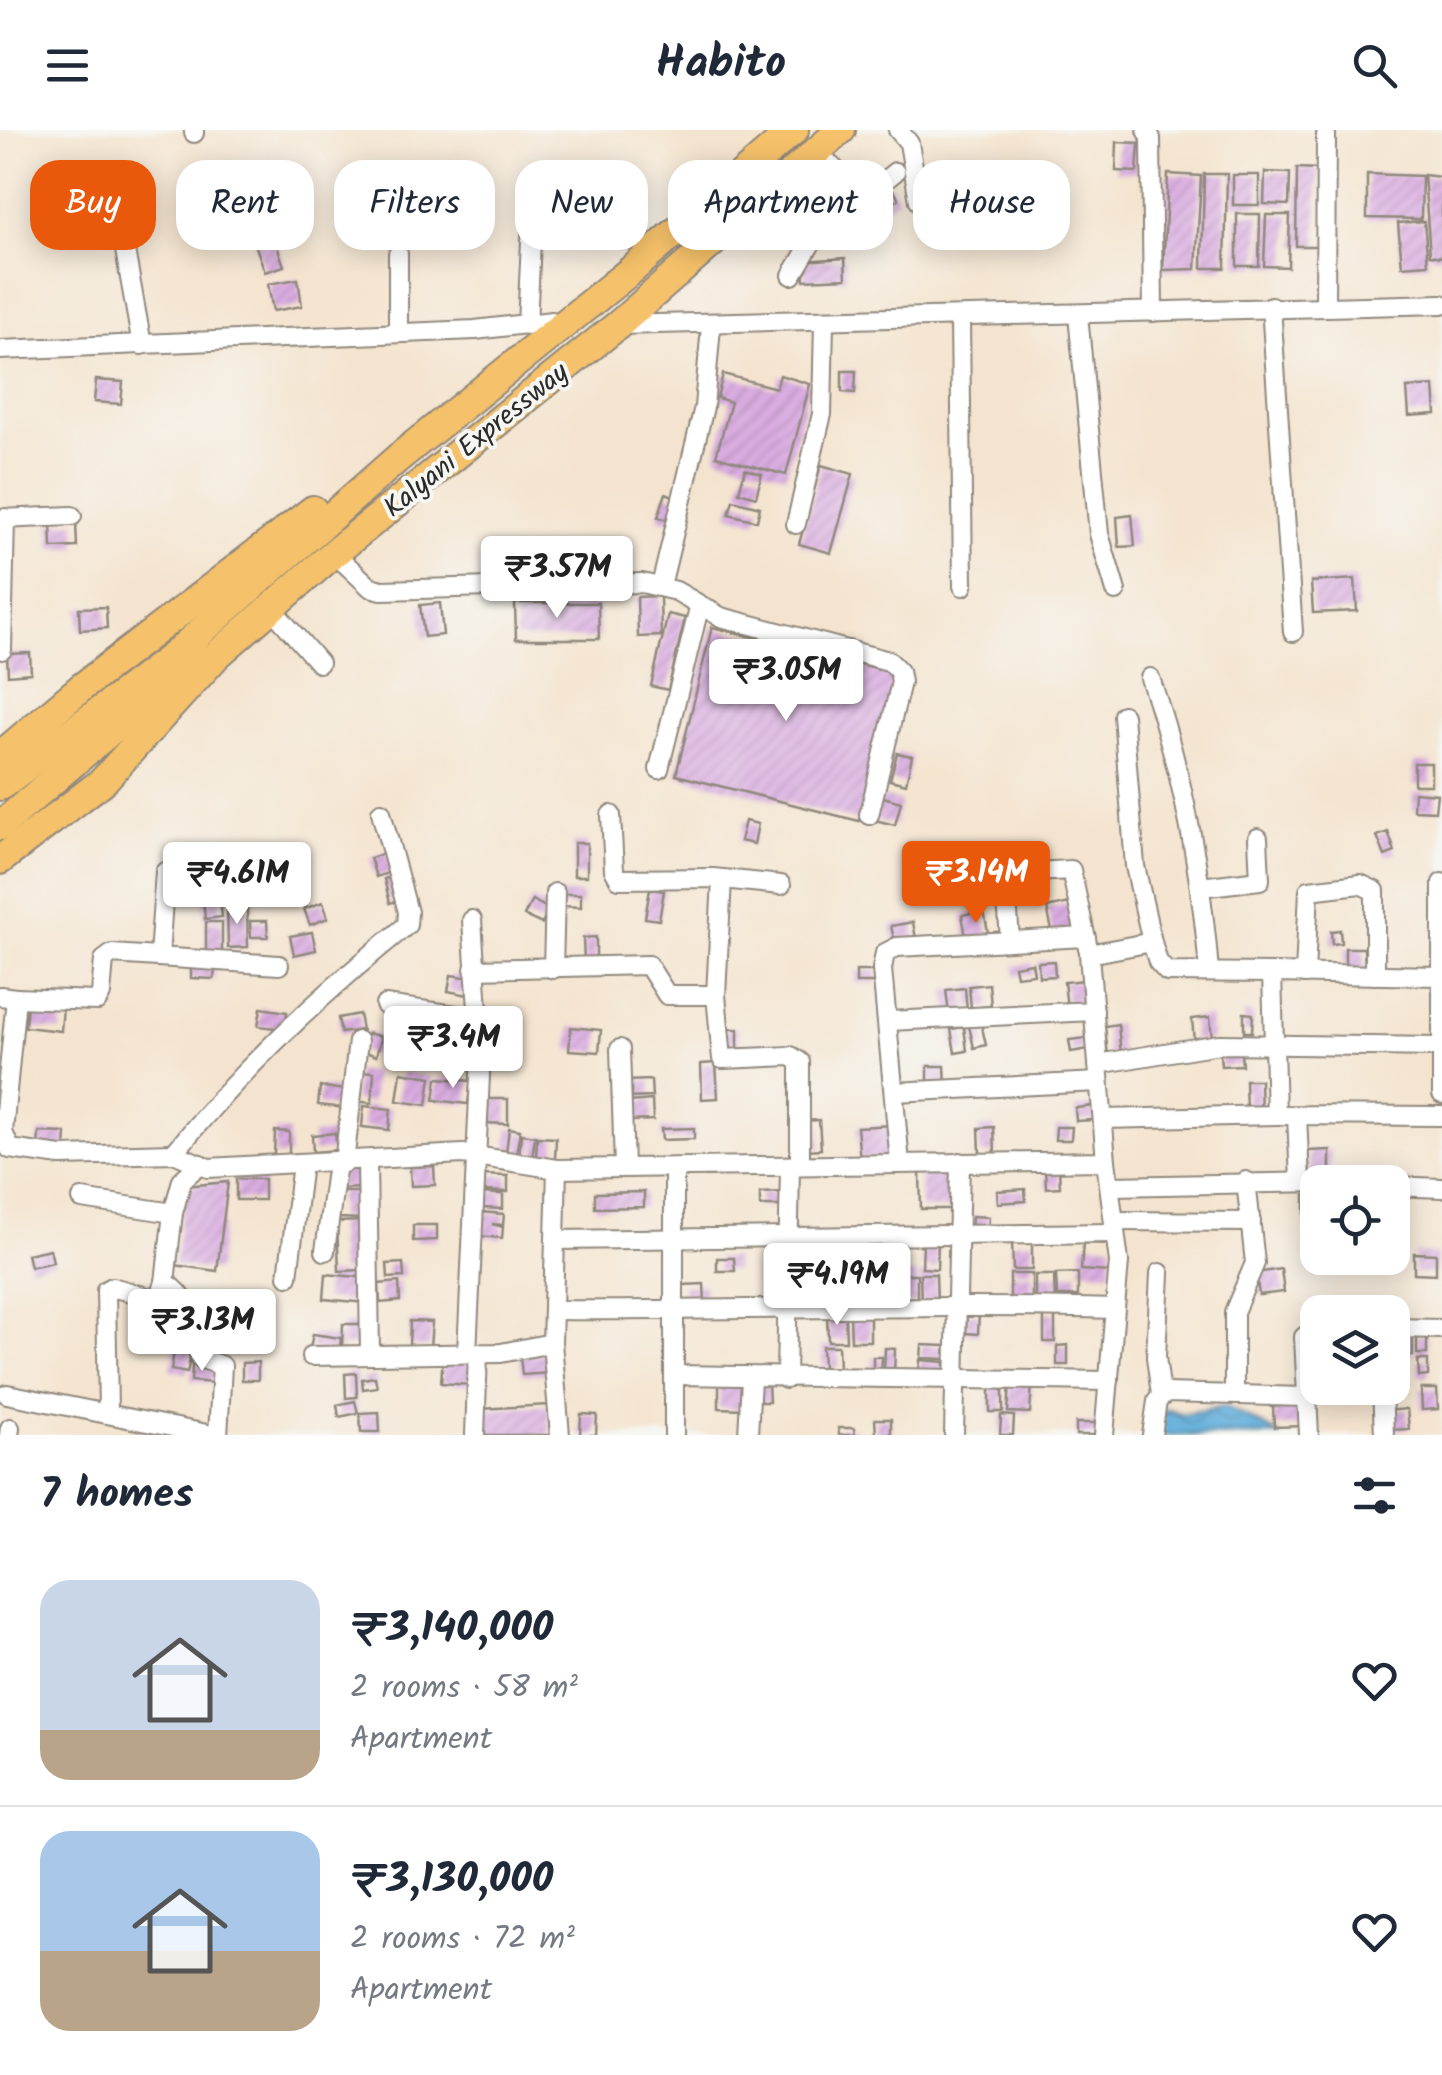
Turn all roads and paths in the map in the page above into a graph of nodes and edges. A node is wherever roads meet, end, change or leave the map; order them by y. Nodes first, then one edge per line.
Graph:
1 (776, 130) edge
2 (794, 130) edge
3 (841, 130) edge
4 (898, 130) edge
5 (1147, 130) edge
6 (1326, 135) dead end
7 (818, 141) edge
8 (913, 169) edge
9 (125, 250) edge
10 (537, 250) edge
11 (807, 250) edge
12 (398, 254) dead end
13 (792, 275) dead end
14 (1442, 304) edge
15 (1271, 306) junction
16 (1326, 306) junction
17 (1153, 312) junction
18 (1078, 315) junction
19 (960, 318) junction
20 (824, 322) junction
21 (540, 323) junction
22 (618, 325) junction
23 (711, 326) junction
24 (398, 333) junction
25 (142, 345) junction
26 (0, 350) edge
27 (72, 516) dead end
28 (3, 518) edge
29 (796, 524) dead end
30 (334, 553) junction
31 (661, 586) junction
32 (963, 586) dead end
33 (1116, 592) dead end
34 (699, 608) junction
35 (273, 610) junction
36 (1293, 632) dead end
37 (2, 650) edge
38 (319, 663) dead end
39 (1150, 678) dead end
40 (1123, 715) dead end
41 (0, 756) edge
42 (659, 769) dead end
43 (0, 786) edge
44 (381, 812) dead end
45 (611, 815) dead end
46 (869, 815) dead end
47 (0, 826) edge
48 (1258, 838) dead end
49 (0, 860) edge
50 (165, 872) dead end
51 (1005, 872) junction
52 (962, 876) dead end
53 (722, 878) junction
54 (1442, 883) edge
55 (781, 885) dead end
56 (1200, 887) junction
57 (555, 893) dead end
58 (472, 920) dead end
59 (1010, 940) junction
60 (1152, 942) junction
61 (1087, 945) junction
62 (159, 957) junction
63 (279, 966) dead end
64 (474, 969) junction
65 (553, 969) junction
66 (1209, 971) junction
67 (1272, 973) junction
68 (1305, 974) junction
69 (1375, 975) junction
70 (1440, 976) edge
71 (716, 994) junction
72 (8, 997) edge
73 (385, 1004) dead end
74 (1094, 1012) junction
75 (477, 1018) junction
76 (889, 1021) junction
77 (358, 1041) dead end
78 (1274, 1045) junction
79 (1440, 1046) edge
80 (620, 1049) dead end
81 (1099, 1073) junction
82 (894, 1092) junction
83 (1442, 1094) edge
84 (1276, 1115) junction
85 (1298, 1116) junction
86 (1442, 1116) edge
87 (1103, 1119) junction
88 (188, 1158) junction
89 (476, 1159) junction
90 (1106, 1161) junction
91 (368, 1162) junction
92 (960, 1162) junction
93 (340, 1163) junction
94 (900, 1163) junction
95 (302, 1164) junction
96 (795, 1166) junction
97 (624, 1168) junction
98 (674, 1168) junction
99 (558, 1169) junction
100 (1246, 1180) junction
101 (1300, 1182) joint
102 (1110, 1186) junction
103 (1410, 1187) edge
104 (1442, 1188) edge
105 (82, 1199) dead end
106 (172, 1213) junction
107 (1251, 1222) junction
108 (1115, 1227) junction
109 (956, 1234) junction
110 (790, 1237) junction
111 (676, 1239) junction
112 (555, 1240) junction
113 (325, 1251) dead end
114 (1160, 1273) dead end
115 (288, 1276) dead end
116 (165, 1282) junction
117 (955, 1307) junction
118 (553, 1310) junction
119 (1114, 1310) junction
120 (786, 1311) junction
121 (675, 1312) junction
122 (1410, 1329) edge
123 (1442, 1330) edge
124 (552, 1343) junction
125 (370, 1352) junction
126 (472, 1353) junction
127 (311, 1356) dead end
128 (674, 1374) junction
129 (751, 1378) junction
130 (953, 1378) junction
131 (786, 1379) junction
132 (1109, 1381) junction
133 (7, 1394) dead end
134 (1234, 1394) junction
135 (1162, 1395) junction
136 (1300, 1396) edge
137 (1307, 1405) edge
138 (1383, 1405) edge
139 (115, 1414) junction
140 (119, 1435) edge
141 (215, 1435) edge
142 (475, 1435) edge
143 (560, 1435) edge
144 (674, 1435) edge
145 (748, 1435) edge
146 (954, 1435) edge
147 (1104, 1435) edge
148 (1152, 1435) edge
149 (1309, 1435) edge
150 (1384, 1435) edge

1 - 21 highway, Kalyani Expressway
2 - 43 highway
3 - 7 highway, Kalyani Expressway
4 - 8 street
5 - 17 street
6 - 16 street
7 - 22 highway, Kalyani Expressway
7 - 47 highway
9 - 25 street
10 - 21 street
11 - 13 street
12 - 24 street
14 - 16 street
15 - 16 street
15 - 17 street
15 - 36 street
17 - 18 street
18 - 19 street
18 - 33 street
19 - 20 street
19 - 32 street
20 - 23 street
20 - 29 street
21 - 24 street
21 - 41 highway, Kalyani Expressway
22 - 23 street
22 - 30 highway, Kalyani Expressway
23 - 31 street
24 - 25 street
25 - 26 street
27 - 28 street
28 - 37 street
30 - 31 street
30 - 35 highway, Kalyani Expressway
31 - 34 street
34 - 42 street
34 - 46 street
35 - 38 street
35 - 49 highway, Kalyani Expressway
39 - 56 street
40 - 60 street
44 - 88 street
45 - 53 street
48 - 56 street
50 - 62 street
51 - 52 street
51 - 59 street
51 - 61 street
53 - 55 street
53 - 71 street
54 - 70 street
56 - 66 street
57 - 65 street
58 - 64 street
59 - 61 street
59 - 76 street
60 - 61 street
60 - 66 street
61 - 74 street
62 - 63 street
62 - 72 street
64 - 65 street
64 - 75 street
65 - 71 street
66 - 67 street
67 - 68 street
67 - 78 street
68 - 69 street
68 - 69 street
69 - 70 street
70 - 79 street
71 - 96 street
72 - 88 street
73 - 75 street
74 - 76 street
74 - 81 street
75 - 89 street
76 - 82 street
77 - 93 street
78 - 79 street
78 - 81 street
78 - 84 street
79 - 83 street
80 - 97 street
81 - 82 street
81 - 87 street
82 - 94 street
84 - 85 street
84 - 87 street
85 - 86 street
85 - 101 street
87 - 90 street
88 - 95 street
88 - 106 street
89 - 91 street
89 - 99 street
89 - 126 street
90 - 92 street
90 - 102 street
91 - 93 street
91 - 125 street
92 - 94 street
92 - 109 street
93 - 95 street
93 - 113 street
94 - 96 street
95 - 115 street
96 - 98 street
96 - 110 street
97 - 98 street
97 - 99 street
98 - 111 street
99 - 112 street
100 - 101 street
100 - 102 street
100 - 107 street
102 - 108 street
103 - 104 street
105 - 106 street
106 - 116 street
107 - 108 street
107 - 134 street
108 - 109 street
108 - 119 street
109 - 110 street
109 - 117 street
110 - 111 street
110 - 120 street
111 - 112 street
111 - 121 street
112 - 118 street
114 - 135 street
116 - 139 street
116 - 141 street
117 - 119 street
117 - 120 street
117 - 130 street
118 - 121 street
118 - 124 street
119 - 132 street
120 - 121 street
120 - 131 street
121 - 128 street
122 - 123 street
124 - 126 street
124 - 143 street
125 - 126 street
125 - 127 street
126 - 142 street
128 - 129 street
128 - 144 street
129 - 131 street
129 - 145 street
130 - 131 street
130 - 132 street
130 - 146 street
132 - 147 street
133 - 139 street
134 - 135 street
134 - 136 street
135 - 148 street
137 - 149 street
138 - 150 street
139 - 140 street
139 - 141 street

